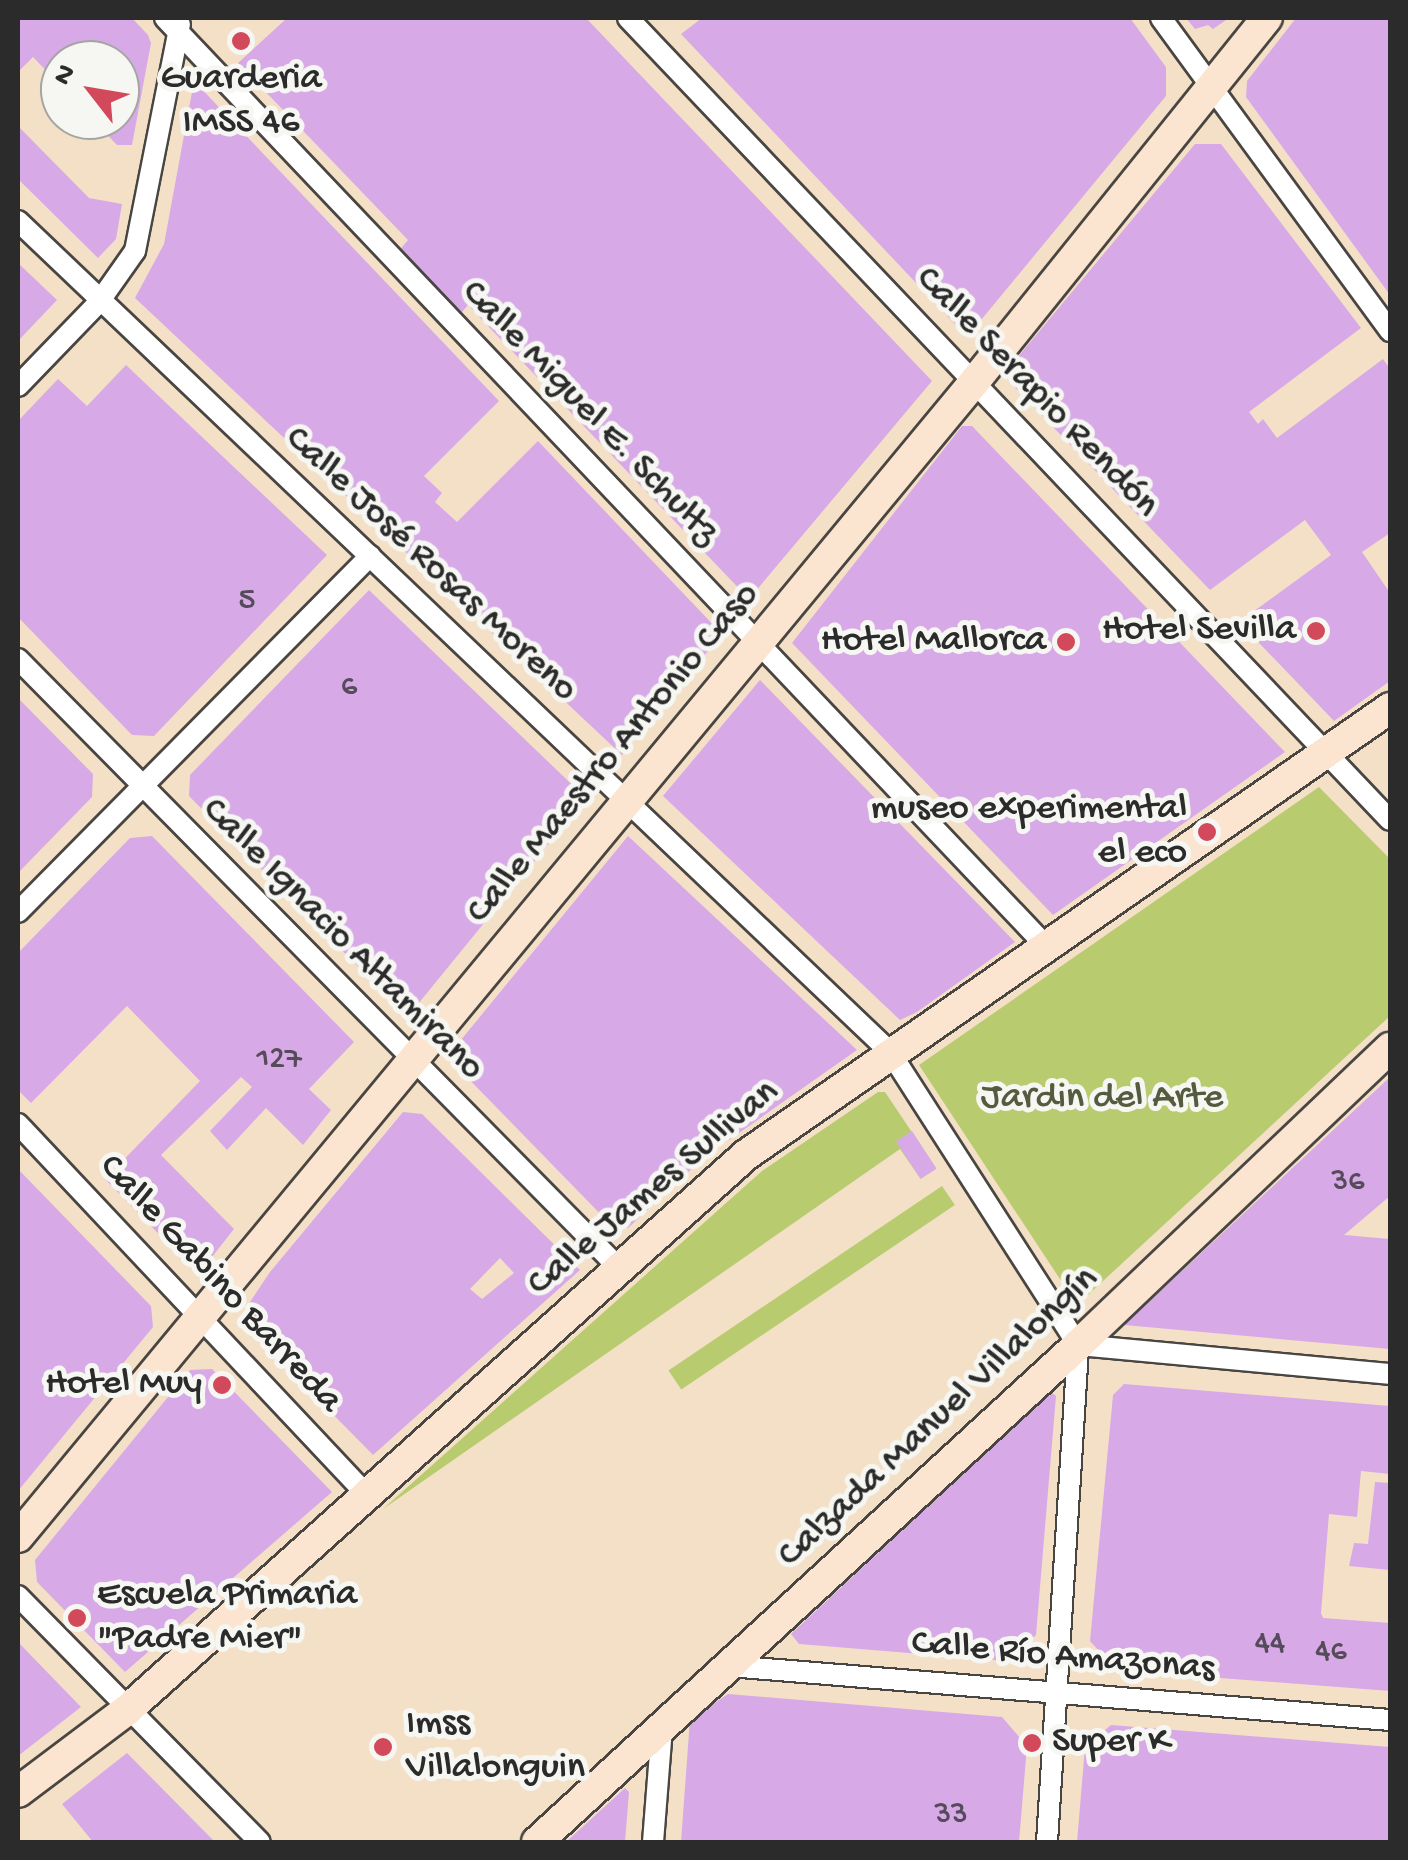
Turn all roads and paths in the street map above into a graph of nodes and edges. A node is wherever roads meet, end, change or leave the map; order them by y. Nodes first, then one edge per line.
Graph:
1 (628, 18) edge
2 (1161, 18) edge
3 (1267, 18) edge
4 (175, 22) edge
5 (1210, 85) junction
6 (18, 221) edge
7 (99, 302) junction
8 (1390, 331) edge
9 (975, 381) junction
10 (18, 386) edge
11 (370, 556) junction
12 (760, 641) junction
13 (18, 659) edge
14 (1390, 708) edge
15 (1326, 755) junction
16 (143, 787) junction
17 (626, 799) junction
18 (1390, 820) edge
19 (18, 912) edge
20 (1046, 944) junction
21 (1390, 1048) edge
22 (890, 1052) junction
23 (412, 1060) junction
24 (18, 1124) edge
25 (619, 1268) junction
26 (202, 1315) junction
27 (1078, 1346) junction
28 (1390, 1374) edge
29 (367, 1495) junction
30 (18, 1537) edge
31 (18, 1596) edge
32 (729, 1666) junction
33 (1057, 1692) junction
34 (127, 1710) junction
35 (1390, 1720) edge
36 (662, 1728) junction
37 (18, 1792) edge
38 (260, 1842) edge
39 (536, 1842) edge
40 (653, 1842) edge
41 (1047, 1842) edge

1 - 9 street, Calle Serapio Rendón
2 - 5 street
3 - 5 main road, Calle Maestro Antonio Caso
4 - 7 street
4 - 12 street, Calle Miguel E. Schultz
5 - 8 street
5 - 9 main road, Calle Maestro Antonio Caso
6 - 7 street, Calle José Rosas Moreno
7 - 10 street
7 - 11 street, Calle José Rosas Moreno
9 - 12 main road, Calle Maestro Antonio Caso
9 - 15 street, Calle Serapio Rendón
11 - 16 street
11 - 17 street, Calle José Rosas Moreno
12 - 17 main road, Calle Maestro Antonio Caso
12 - 20 street, Calle Miguel E. Schultz
13 - 16 street, Calle Ignacio Altamirano
14 - 15 main road, Calle James Sullivan
15 - 18 street, Calle Serapio Rendón
15 - 20 main road, Calle James Sullivan
16 - 19 street
16 - 23 street, Calle Ignacio Altamirano
17 - 22 street, Calle José Rosas Moreno
17 - 23 main road, Calle Maestro Antonio Caso
20 - 22 main road, Calle James Sullivan
21 - 27 main road, Calzada Manuel Villalongín
22 - 25 main road, Calle James Sullivan
22 - 27 street, Calle José Rosas Moreno
23 - 25 street, Calle Ignacio Altamirano
23 - 26 main road, Calle Maestro Antonio Caso
24 - 26 street, Calle Gabino Barreda
25 - 29 main road, Calle James Sullivan
26 - 29 street, Calle Gabino Barreda
26 - 30 main road, Calle Maestro Antonio Caso
27 - 28 street
27 - 32 main road, Calzada Manuel Villalongín
27 - 33 street
29 - 34 main road, Calle James Sullivan
31 - 34 street
32 - 33 street, Calle Río Amazonas
32 - 36 main road, Calzada Manuel Villalongín
33 - 35 street, Calle Río Amazonas
33 - 41 street
34 - 37 main road, Calle James Sullivan
34 - 38 street
36 - 39 main road, Calzada Manuel Villalongín
36 - 40 street

